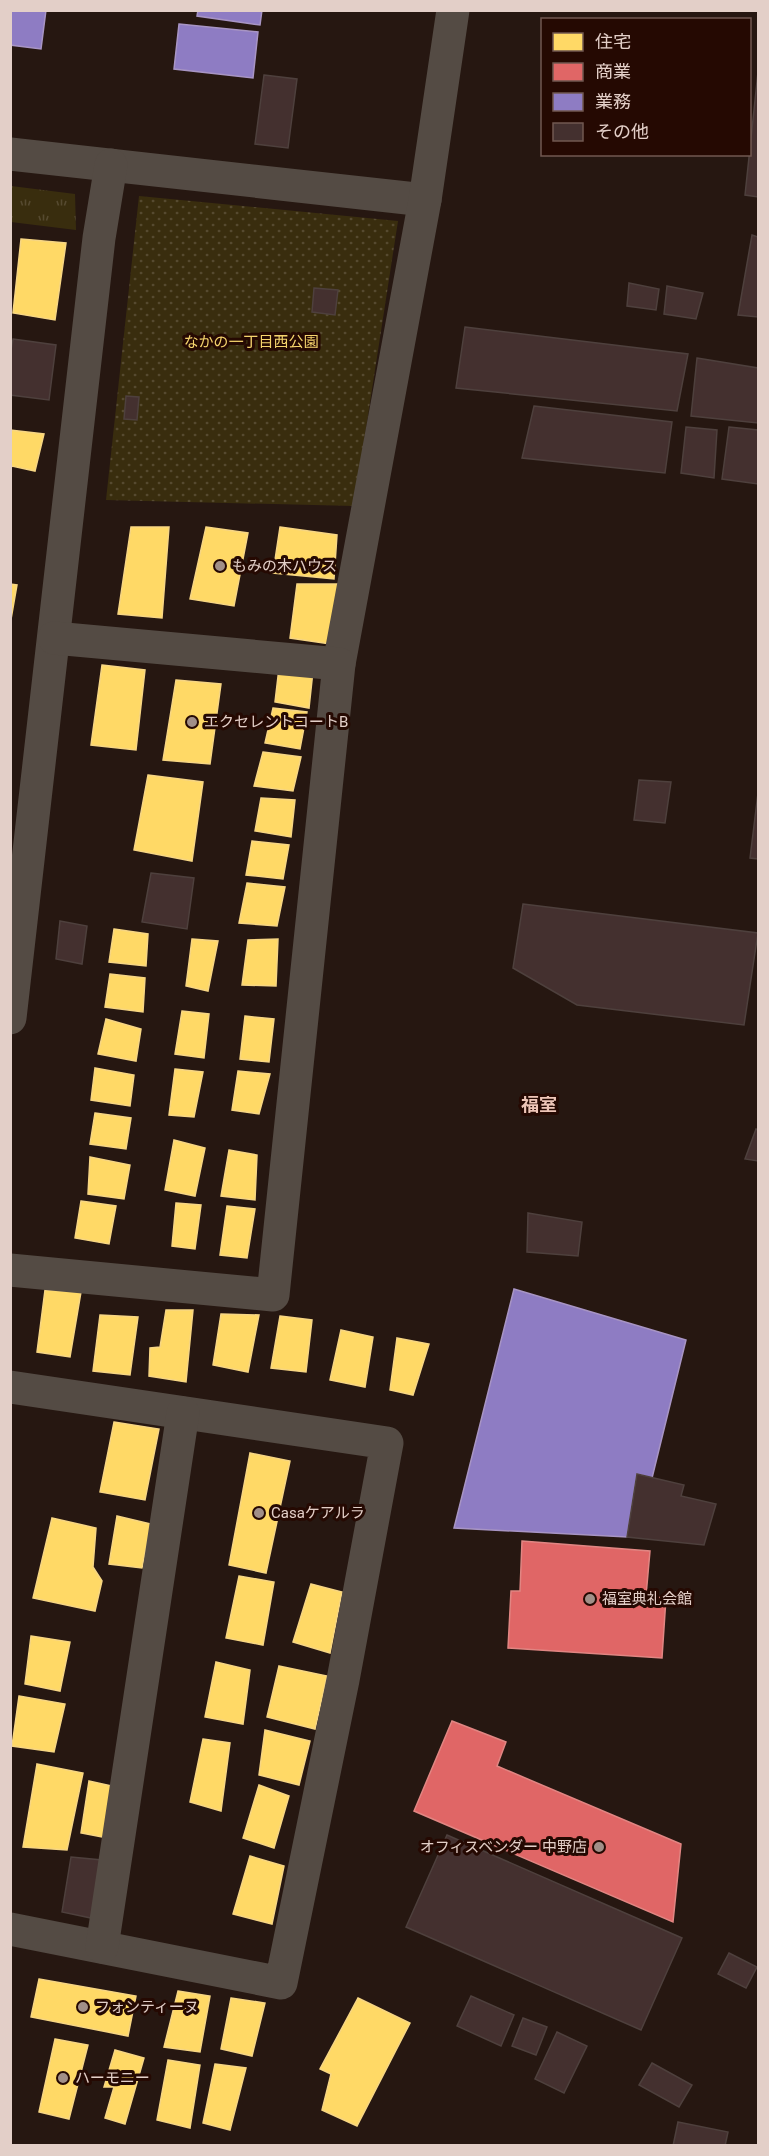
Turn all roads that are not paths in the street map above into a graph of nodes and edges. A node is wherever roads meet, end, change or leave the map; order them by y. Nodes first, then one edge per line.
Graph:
1 (453, 10) edge
2 (10, 154) edge
3 (111, 165) junction
4 (425, 200) junction
5 (54, 638) junction
6 (339, 664) junction
7 (10, 1018) edge
8 (10, 1270) edge
9 (10, 1387) edge
10 (183, 1413) junction
11 (10, 1929) edge
12 (102, 1947) junction

1 - 4 street
2 - 3 street
3 - 4 street
3 - 5 street
4 - 6 street
5 - 6 street
5 - 7 street
6 - 8 street
9 - 10 street
10 - 12 street
10 - 12 street
11 - 12 street

